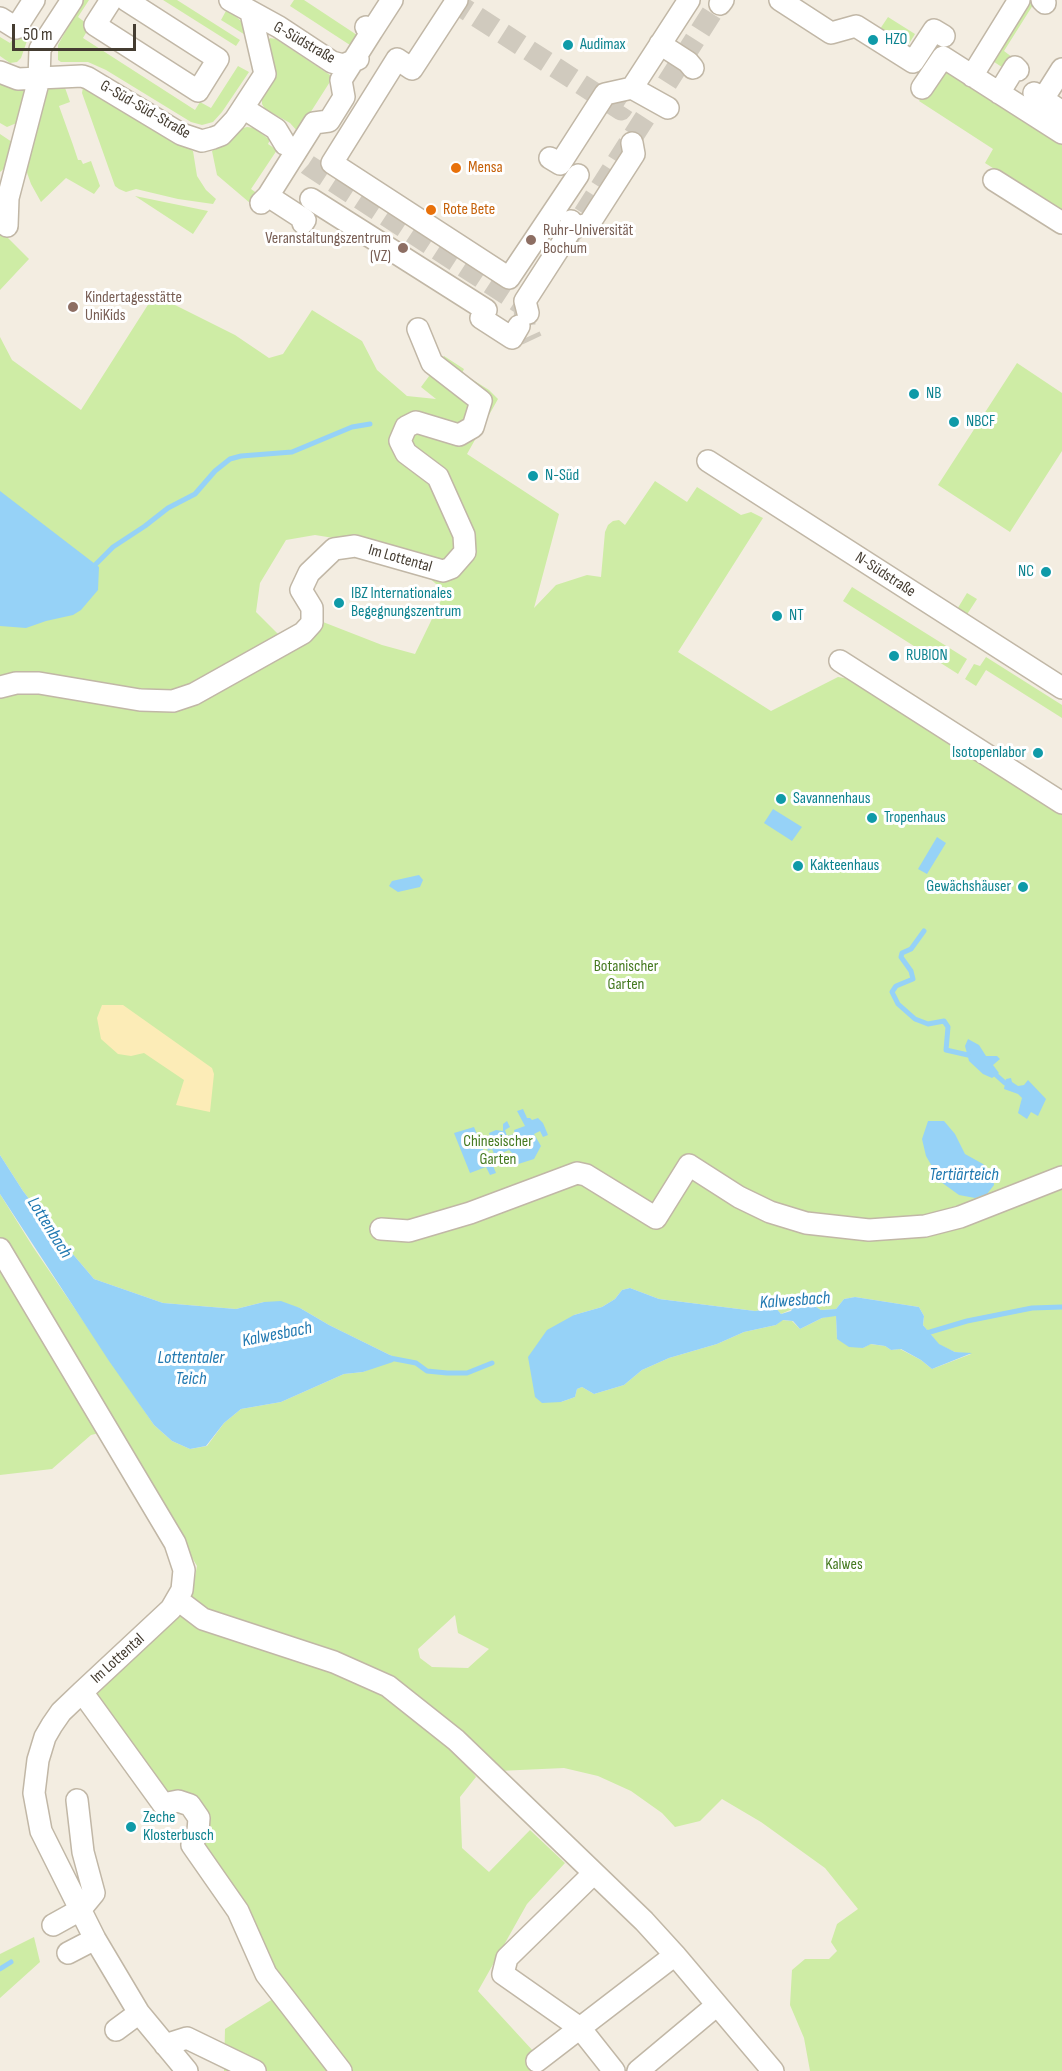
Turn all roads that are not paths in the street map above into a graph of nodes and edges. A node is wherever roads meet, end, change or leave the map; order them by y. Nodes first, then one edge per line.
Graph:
1 (34, 0) edge
2 (72, 0) edge
3 (111, 0) edge
4 (126, 0) edge
5 (230, 0) edge
6 (392, 0) edge
7 (457, 0) edge
8 (689, 0) edge
9 (780, 0) edge
10 (1019, 0) edge
11 (251, 13) junction
12 (0, 18) edge
13 (660, 44) junction
14 (358, 59) dead end
15 (693, 68) dead end
16 (1062, 69) edge
17 (0, 72) edge
18 (972, 76) junction
19 (39, 78) junction
20 (358, 81) dead end
21 (1037, 85) junction
22 (632, 88) junction
23 (999, 93) junction
24 (344, 97) junction
25 (243, 108) junction
26 (668, 108) dead end
27 (1062, 112) edge
28 (1062, 133) edge
29 (632, 143) dead end
30 (285, 144) tunnel mouth
31 (994, 180) dead end
32 (312, 199) dead end
33 (303, 223) dead end
34 (1062, 223) edge
35 (7, 226) dead end
36 (418, 329) dead end
37 (708, 461) dead end
38 (840, 661) dead end
39 (5, 681) edge
40 (1062, 688) edge
41 (1062, 803) edge
42 (1062, 1177) edge
43 (381, 1228) dead end
44 (0, 1250) edge
45 (178, 1600) junction
46 (82, 1692) junction
47 (77, 1800) dead end
48 (594, 1873) junction
49 (80, 1910) junction
50 (53, 1925) dead end
51 (95, 1939) junction
52 (68, 1953) dead end
53 (675, 1955) junction
54 (717, 2005) junction
55 (140, 2013) junction
56 (580, 2028) junction
57 (116, 2030) dead end
58 (172, 2061) edge
59 (537, 2061) dead end
60 (255, 2071) edge
61 (341, 2071) edge
62 (614, 2071) edge
63 (638, 2071) edge
64 (773, 2071) edge

1 - 12 street
2 - 19 street
3 - 4 street
5 - 11 street, G-Südstraße
6 - 24 street
7 - 22 street
8 - 13 street
9 - 18 street
10 - 18 street
11 - 14 street, G-Südstraße
11 - 25 street, G-Südstraße
13 - 15 street
13 - 22 street
16 - 21 street
17 - 19 street, G-Süd-Süd-Straße
18 - 23 street
19 - 25 street, G-Süd-Süd-Straße
19 - 35 street
20 - 24 street
21 - 23 street
21 - 27 street
22 - 26 street
23 - 28 street
24 - 33 street
25 - 30 street
29 - 32 street
31 - 34 street
36 - 39 street, Im Lottental
37 - 40 street, N-Südstraße
38 - 41 street
42 - 43 street
44 - 45 street
45 - 46 street, Im Lottental
45 - 48 street
46 - 49 street, Im Lottental
46 - 61 street
47 - 49 street
48 - 53 street
48 - 56 street
49 - 50 street
49 - 51 street, Im Lottental
51 - 52 street
51 - 55 street, Im Lottental
53 - 54 street
53 - 56 street
54 - 63 street
54 - 64 street
55 - 57 street
55 - 58 street, Im Lottental
56 - 59 street
56 - 62 street
58 - 60 street

